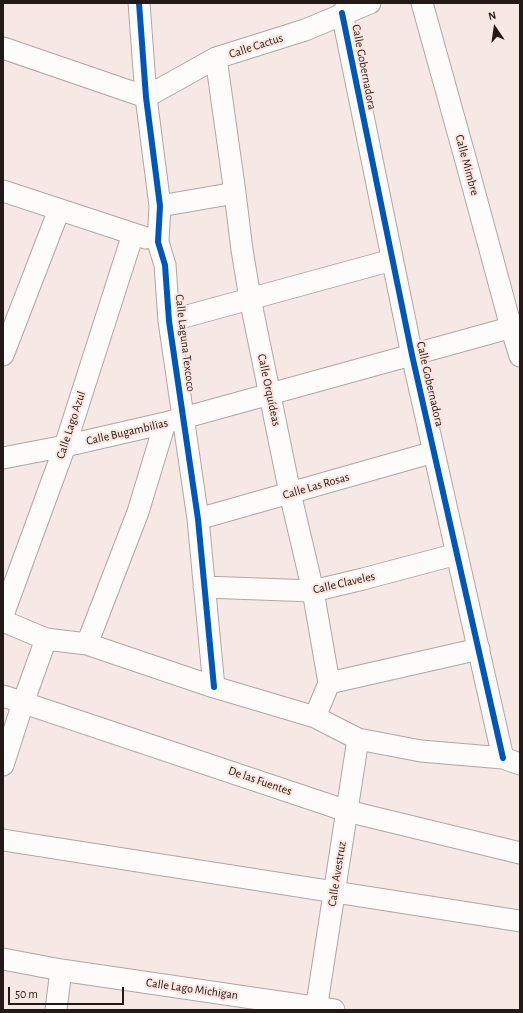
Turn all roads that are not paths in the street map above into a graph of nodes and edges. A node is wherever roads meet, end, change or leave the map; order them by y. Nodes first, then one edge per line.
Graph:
1 (139, 3) edge
2 (370, 3) edge
3 (422, 3) edge
4 (342, 13) junction
5 (3, 48) edge
6 (216, 58) junction
7 (146, 97) junction
8 (3, 191) edge
9 (235, 193) junction
10 (160, 206) junction
11 (59, 210) junction
12 (133, 234) junction
13 (158, 242) junction
14 (392, 260) junction
15 (250, 298) junction
16 (169, 321) junction
17 (515, 326) edge
18 (5, 343) edge
19 (412, 355) junction
20 (520, 356) edge
21 (270, 394) junction
22 (174, 420) junction
23 (64, 446) junction
24 (434, 452) junction
25 (3, 458) edge
26 (290, 493) junction
27 (198, 519) junction
28 (457, 554) junction
29 (204, 587) junction
30 (313, 591) junction
31 (3, 615) edge
32 (3, 621) edge
33 (46, 639) junction
34 (87, 644) junction
35 (479, 649) junction
36 (329, 683) junction
37 (214, 686) junction
38 (3, 696) edge
39 (23, 703) junction
40 (315, 717) junction
41 (358, 739) junction
42 (512, 761) edge
43 (3, 765) edge
44 (347, 811) junction
45 (3, 840) edge
46 (520, 853) edge
47 (334, 892) junction
48 (520, 920) edge
49 (3, 959) edge
50 (61, 970) junction
51 (322, 1009) edge
52 (56, 1010) edge

1 - 7 street, Calle Laguna Texcoco
2 - 4 street, Calle Cactus
3 - 17 street, Calle Mimbre
4 - 6 street, Calle Cactus
4 - 14 street, Calle Gobernadora
5 - 7 street
6 - 7 street, Calle Cactus
6 - 9 street, Calle Orquídeas
7 - 10 street, Calle Laguna Texcoco
8 - 11 street
9 - 10 street
9 - 15 street, Calle Orquídeas
10 - 13 street, Calle Laguna Texcoco
11 - 12 street
11 - 18 street
12 - 13 street
12 - 23 street, Calle Lago Azul
13 - 16 street, Calle Laguna Texcoco
14 - 15 street
14 - 19 street, Calle Gobernadora
15 - 16 street
15 - 21 street, Calle Orquídeas
16 - 22 street, Calle Laguna Texcoco
17 - 19 street, Calle Bugambilias
17 - 20 street, Calle Mimbre
19 - 21 street, Calle Bugambilias
19 - 24 street, Calle Gobernadora
21 - 22 street, Calle Bugambilias
21 - 26 street, Calle Orquídeas
22 - 23 street, Calle Bugambilias
22 - 27 street, Calle Laguna Texcoco
22 - 34 street
23 - 25 street, Calle Bugambilias
23 - 31 street, Calle Lago Azul
24 - 26 street, Calle Las Rosas
24 - 28 street, Calle Gobernadora
26 - 27 street, Calle Las Rosas
26 - 30 street, Calle Orquídeas
27 - 29 street, Calle Laguna Texcoco
28 - 30 street, Calle Claveles
28 - 35 street, Calle Gobernadora
29 - 30 street, Calle Claveles
29 - 37 street, Calle Laguna Texcoco
30 - 36 street, Calle Orquídeas
32 - 33 street
33 - 34 street
33 - 39 street
34 - 37 street
35 - 36 street
35 - 42 street, Calle Gobernadora
36 - 40 street
37 - 40 street
38 - 39 street, De las Fuentes
39 - 43 street
39 - 44 street, De las Fuentes
40 - 41 street
41 - 42 street
41 - 44 street, Calle Avestruz
44 - 46 street, De las Fuentes
44 - 47 street, Calle Avestruz
45 - 47 street
47 - 48 street
47 - 51 street, Calle Avestruz
49 - 50 street, Calle Lago Michigan
50 - 51 street, Calle Lago Michigan
50 - 52 street

